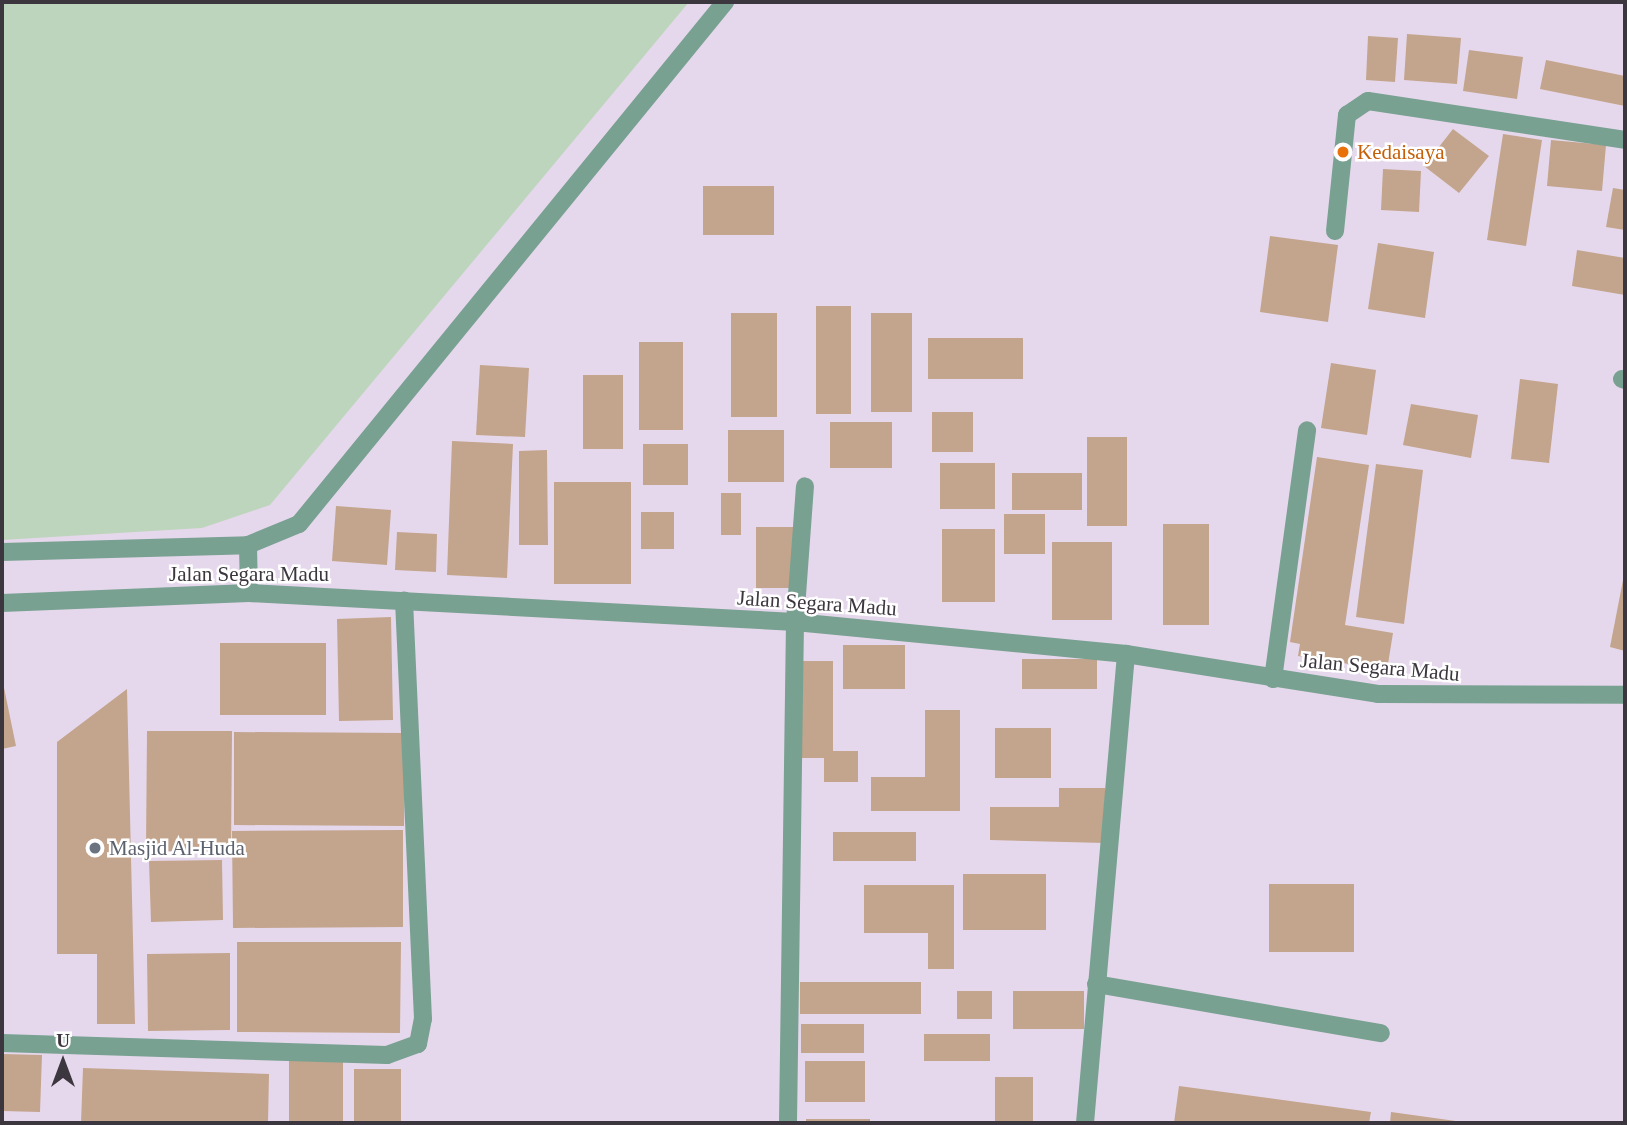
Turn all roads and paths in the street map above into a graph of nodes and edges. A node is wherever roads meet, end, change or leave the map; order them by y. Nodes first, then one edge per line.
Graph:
1 (725, 2) edge
2 (1625, 140) edge
3 (1335, 231) dead end
4 (1307, 430) dead end
5 (805, 486) dead end
6 (248, 545) junction
7 (2, 552) edge
8 (250, 593) junction
9 (404, 600) junction
10 (2, 603) edge
11 (795, 622) junction
12 (1126, 654) junction
13 (1273, 679) junction
14 (1625, 695) edge
15 (1096, 984) junction
16 (1381, 1033) dead end
17 (2, 1043) edge
18 (788, 1123) edge
19 (1085, 1123) edge

1 - 6 street
2 - 3 street
4 - 13 street
5 - 11 street
6 - 7 street, Jalan Segara Madu
6 - 8 street
8 - 9 street, Jalan Segara Madu
8 - 10 street, Jalan Segara Madu
9 - 11 street, Jalan Segara Madu
9 - 17 street
11 - 12 street, Jalan Segara Madu
11 - 18 street
12 - 13 street, Jalan Segara Madu
12 - 15 street
13 - 14 street, Jalan Segara Madu
15 - 16 street
15 - 19 street

